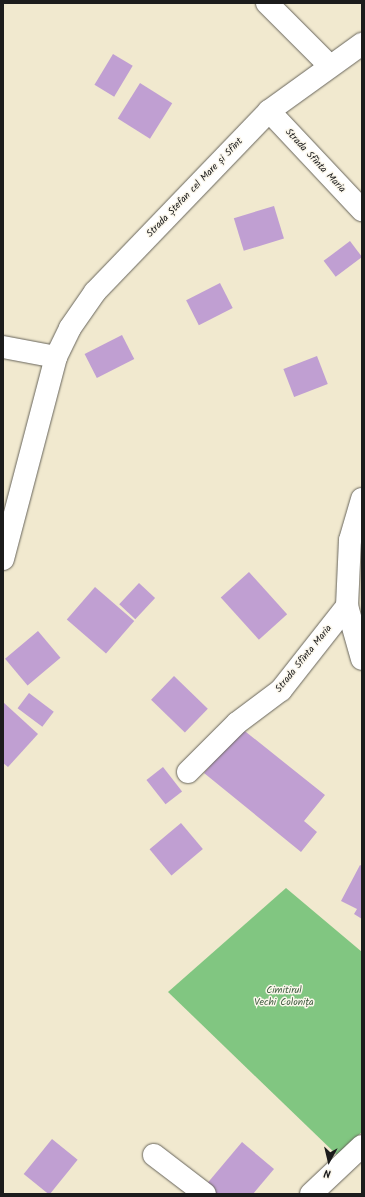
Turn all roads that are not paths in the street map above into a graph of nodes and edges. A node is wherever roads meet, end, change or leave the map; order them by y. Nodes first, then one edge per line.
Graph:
1 (267, 3) edge
2 (362, 44) edge
3 (330, 66) junction
4 (269, 111) junction
5 (362, 210) edge
6 (3, 347) edge
7 (56, 357) junction
8 (362, 499) edge
9 (3, 559) edge
10 (347, 606) junction
11 (362, 659) edge
12 (188, 772) dead end
13 (362, 1146) edge
14 (154, 1155) dead end
15 (205, 1194) edge
16 (311, 1194) edge

1 - 3 street
2 - 3 street, Strada Ștefan cel Mare și Sfînt
3 - 4 street, Strada Ștefan cel Mare și Sfînt
4 - 5 street, Strada Sfînta Maria
4 - 7 street, Strada Ștefan cel Mare și Sfînt
6 - 7 street
7 - 9 street, Strada Ștefan cel Mare și Sfînt
8 - 10 street
10 - 11 street
10 - 12 street, Strada Sfînta Maria
13 - 16 street
14 - 15 street

